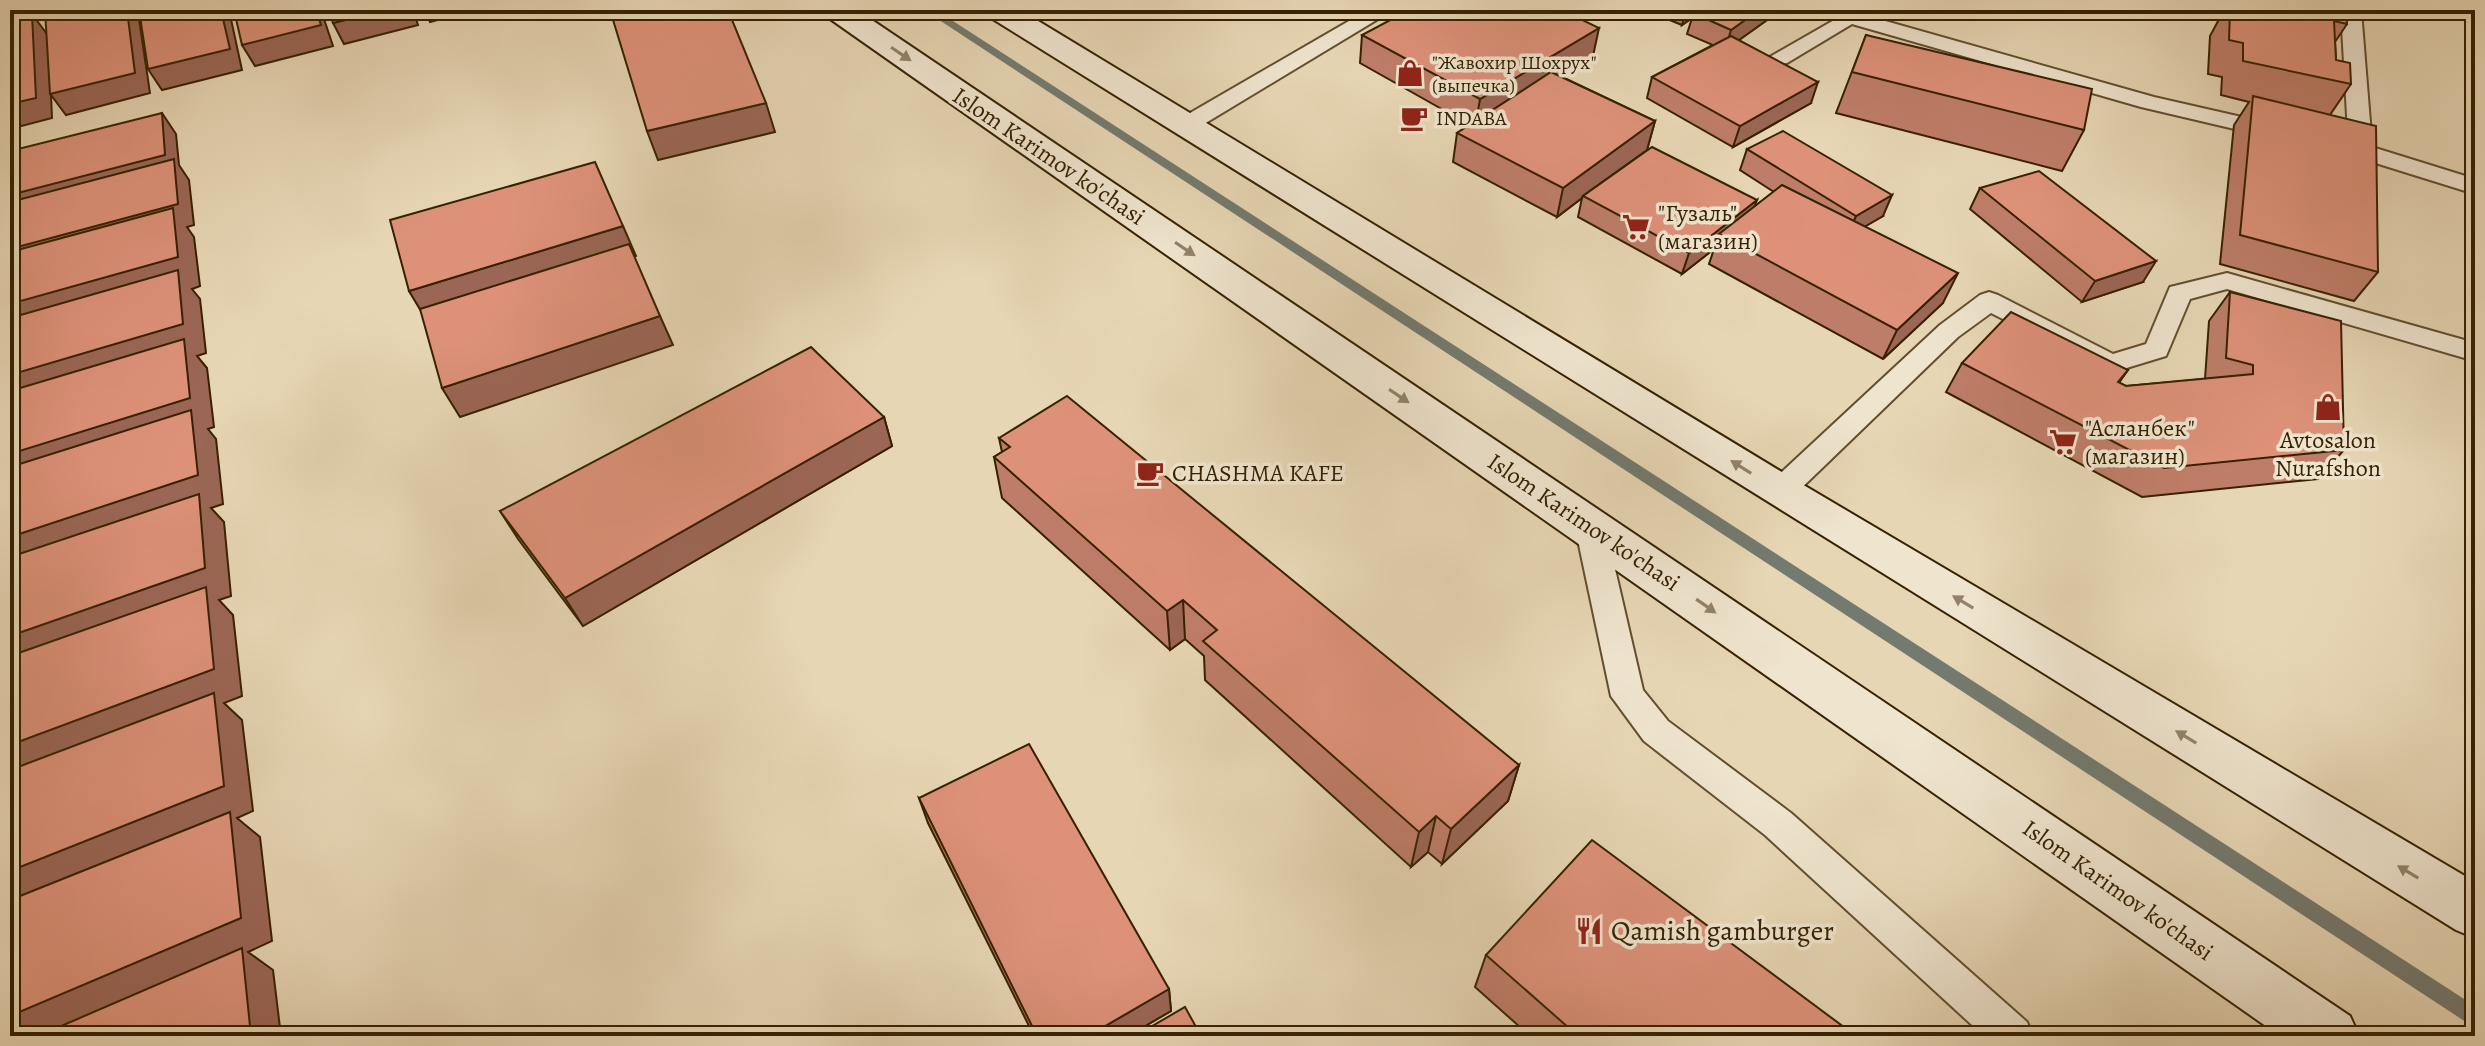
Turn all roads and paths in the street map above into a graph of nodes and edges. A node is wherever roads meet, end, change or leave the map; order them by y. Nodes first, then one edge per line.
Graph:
1 (16, 10) edge
2 (837, 10) edge
3 (999, 10) edge
4 (1383, 10) edge
5 (2351, 10) edge
6 (10, 11) edge
7 (1851, 14) edge
8 (1779, 58) edge
9 (1186, 125) junction
10 (2300, 137) edge
11 (2475, 187) edge
12 (2475, 352) edge
13 (1780, 491) junction
14 (1590, 526) junction
15 (2475, 912) edge
16 (2013, 1036) edge
17 (2330, 1036) edge

1 - 6 main road
2 -> 14 main road, Islom Karimov ko'chasi
3 - 9 main road
4 - 9 lane
5 - 11 lane
7 - 8 lane
7 - 10 lane
13 -> 9 main road
12 - 13 lane
15 -> 13 main road
14 - 16 lane
14 -> 17 main road, Islom Karimov ko'chasi

